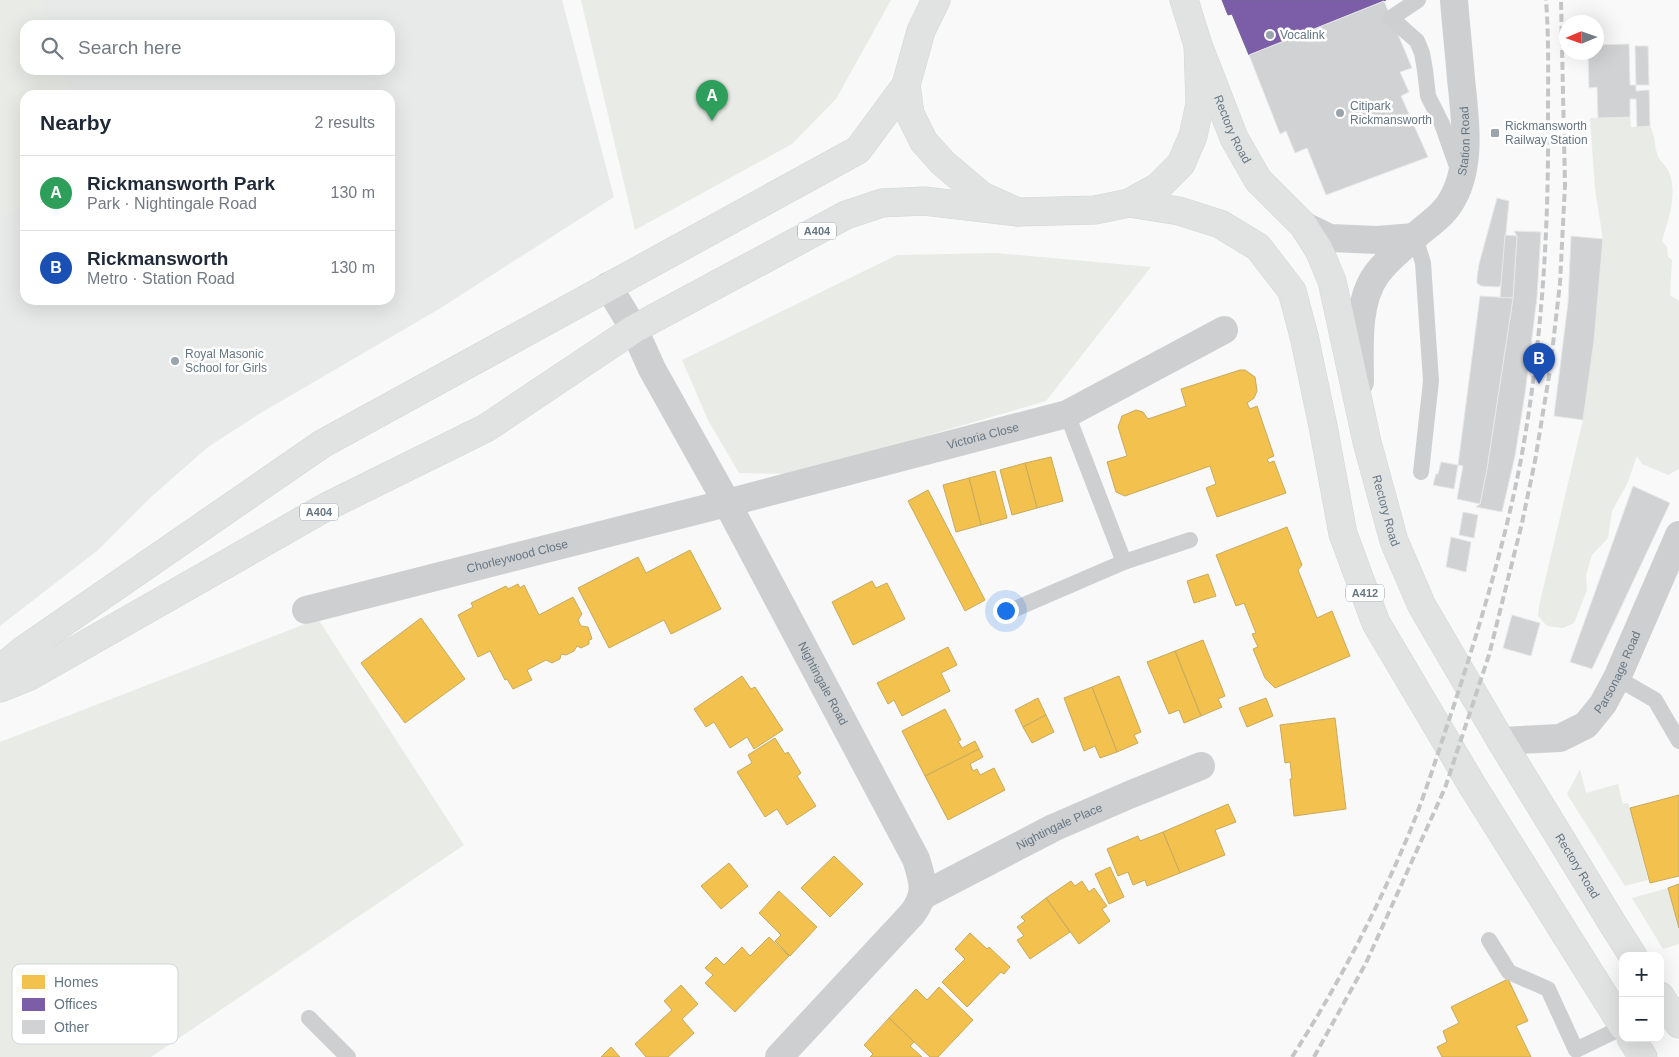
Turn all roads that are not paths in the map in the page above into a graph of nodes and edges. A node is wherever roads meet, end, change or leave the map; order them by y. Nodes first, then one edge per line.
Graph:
1 (936, 0) edge
2 (1184, 0) edge
3 (1418, 0) edge
4 (1454, 0) edge
5 (1198, 45) junction
6 (906, 85) junction
7 (1460, 176) junction
8 (1129, 204) junction
9 (1018, 212) junction
10 (1303, 225) junction
11 (1415, 237) junction
12 (608, 286) junction
13 (634, 329) junction
14 (1224, 330) dead end
15 (1359, 409) junction
16 (1067, 414) junction
17 (1420, 472) dead end
18 (727, 503) junction
19 (1679, 535) edge
20 (1190, 540) dead end
21 (1124, 562) junction
22 (306, 610) dead end
23 (1008, 612) dead end
24 (0, 670) edge
25 (1617, 678) junction
26 (0, 688) edge
27 (1501, 741) junction
28 (1679, 741) edge
29 (1201, 766) dead end
30 (922, 896) junction
31 (1489, 940) dead end
32 (1630, 952) edge
33 (1661, 997) edge
34 (309, 1018) dead end
35 (1619, 1021) edge
36 (1679, 1024) edge
37 (1619, 1029) edge
38 (1634, 1042) edge
39 (791, 1053) edge
40 (348, 1057) edge
41 (1643, 1057) edge

1 - 6 main road
2 - 5 main road
3 - 7 lane
4 - 7 street, Station Road
5 - 8 main road
5 - 10 main road, Rectory Road
6 - 9 main road
6 - 12 main road
7 - 11 street, Station Road
8 - 9 main road
8 - 35 main road, A412
9 - 13 main road, A404
10 - 11 street
10 - 15 main road, Rectory Road
11 - 15 street, Station Road
11 - 17 lane
12 - 13 street, Nightingale Road
12 - 24 main road
13 - 18 street, Nightingale Road
13 - 26 main road, A404
14 - 16 street, Victoria Close
15 - 27 main road, Rectory Road
16 - 18 street, Victoria Close
16 - 21 lane
18 - 22 street, Chorleywood Close
18 - 30 street, Nightingale Road
19 - 25 street, Parsonage Road
20 - 21 lane
21 - 23 lane
25 - 27 street, Parsonage Road
25 - 28 lane
27 - 32 main road, Rectory Road
29 - 30 street, Nightingale Place
30 - 39 street
31 - 37 lane
33 - 36 main road
34 - 40 lane
38 - 41 main road

